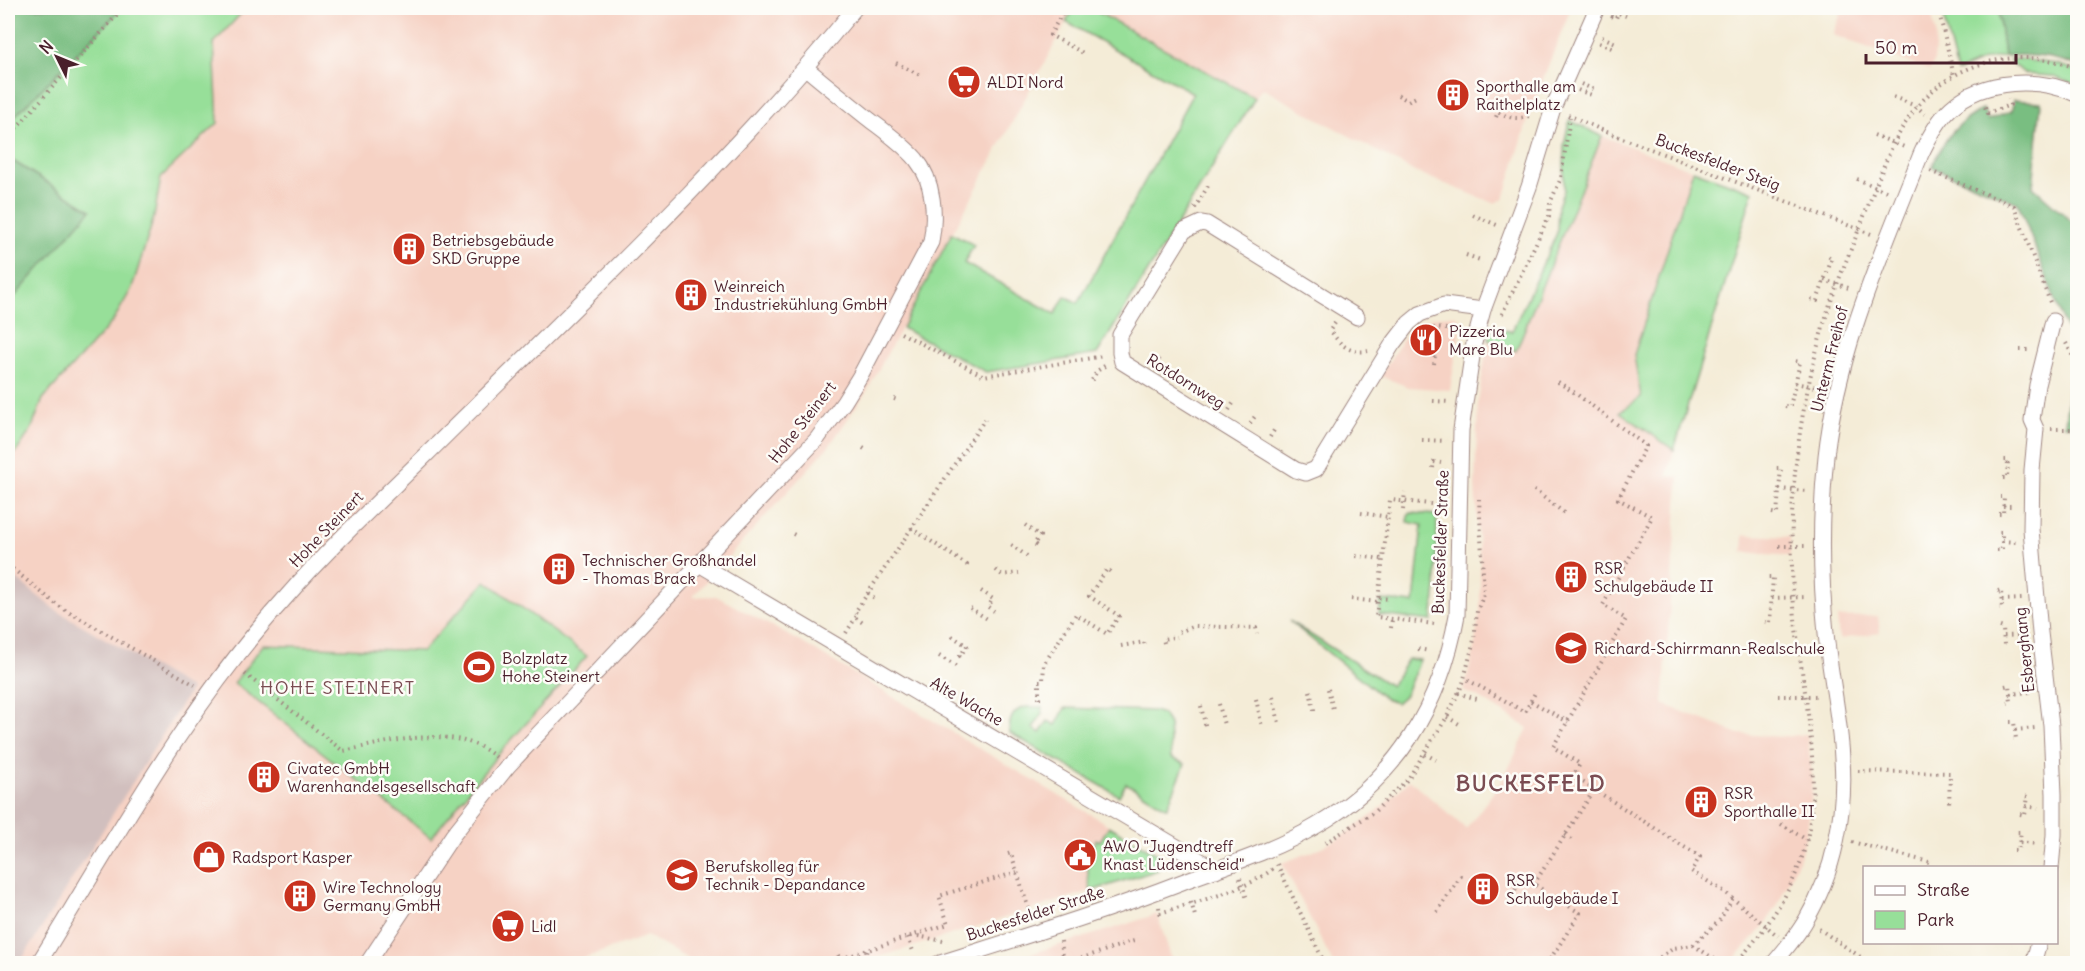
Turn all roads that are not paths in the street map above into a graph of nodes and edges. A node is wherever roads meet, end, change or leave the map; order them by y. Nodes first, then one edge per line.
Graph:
1 (855, 8) edge
2 (1597, 8) edge
3 (806, 68) junction
4 (2078, 95) edge
5 (1483, 310) junction
6 (1357, 317) dead end
7 (2054, 317) road end
8 (699, 564) junction
9 (2051, 866) edge
10 (1216, 870) junction
11 (2038, 944) edge
12 (1777, 962) edge
13 (38, 963) edge
14 (367, 963) edge
15 (937, 963) edge
16 (2033, 963) edge

1 - 3 street, Hohe Steinert
2 - 5 street, Buckesfelder Straße
3 - 8 street, Hohe Steinert
3 - 13 street, Hohe Steinert
4 - 12 street, Unterm Freihof
5 - 6 street, Rotdornweg
5 - 10 street, Buckesfelder Straße
7 - 9 street, Esberghang
8 - 10 street, Alte Wache
8 - 14 street, Hohe Steinert
10 - 15 street, Buckesfelder Straße
11 - 16 street

